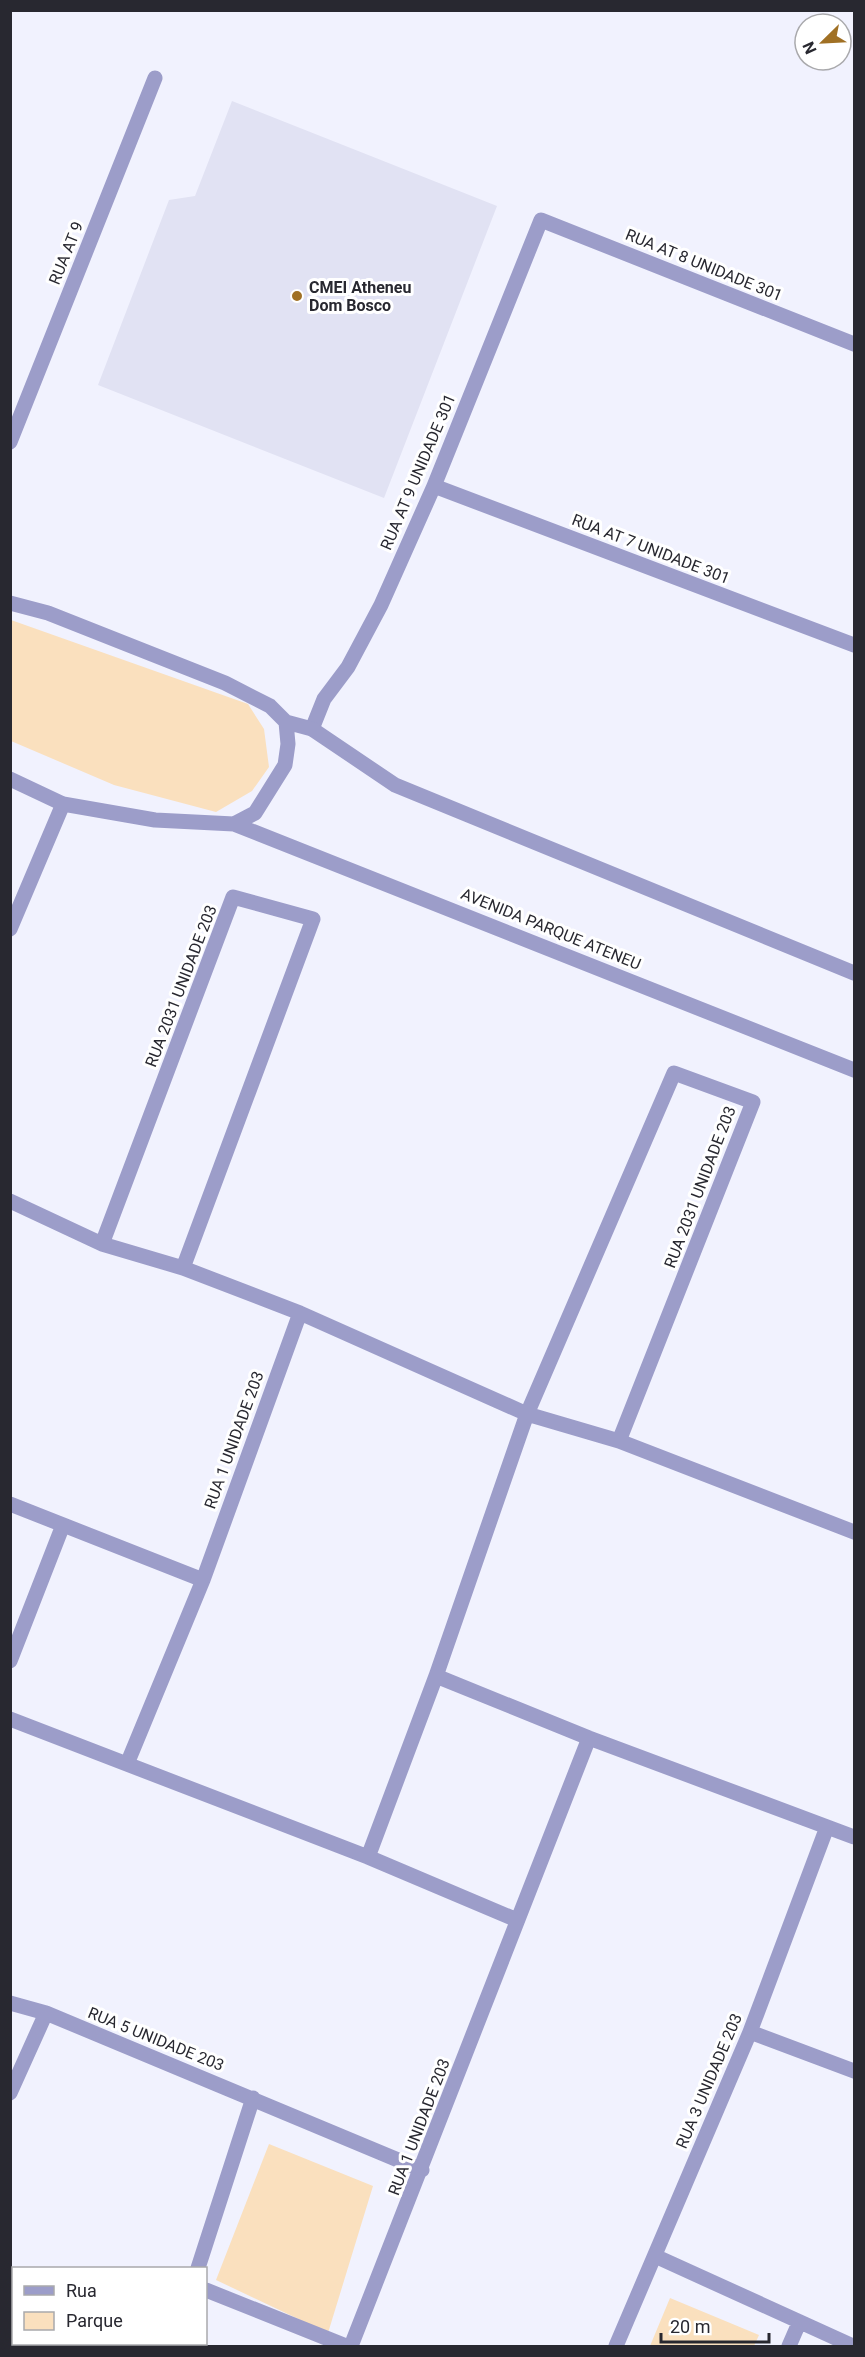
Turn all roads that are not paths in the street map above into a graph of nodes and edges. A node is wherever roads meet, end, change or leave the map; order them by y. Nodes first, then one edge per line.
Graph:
1 (154, 78) dead end
2 (541, 220) joint
3 (855, 344) edge
4 (10, 442) edge
5 (434, 486) junction
6 (10, 603) edge
7 (855, 645) edge
8 (286, 722) junction
9 (312, 729) junction
10 (10, 779) edge
11 (63, 804) junction
12 (234, 824) junction
13 (10, 929) edge
14 (855, 973) edge
15 (855, 1070) edge
16 (10, 1202) edge
17 (102, 1244) junction
18 (183, 1269) junction
19 (300, 1313) junction
20 (527, 1414) junction
21 (620, 1441) junction
22 (10, 1504) edge
23 (63, 1525) junction
24 (855, 1532) edge
25 (203, 1580) junction
26 (10, 1661) edge
27 (436, 1676) junction
28 (10, 1719) edge
29 (589, 1738) junction
30 (127, 1764) junction
31 (827, 1827) junction
32 (855, 1838) edge
33 (368, 1857) junction
34 (517, 1920) junction
35 (10, 2003) edge
36 (46, 2013) junction
37 (750, 2032) junction
38 (855, 2071) edge
39 (10, 2093) edge
40 (253, 2098) junction
41 (422, 2170) junction
42 (655, 2256) junction
43 (198, 2267) edge
44 (207, 2290) edge
45 (799, 2323) junction
46 (346, 2346) edge
47 (351, 2346) edge
48 (616, 2346) edge
49 (789, 2346) edge
50 (854, 2346) edge

1 - 4 street, RUA AT 9
2 - 3 street, RUA AT 8 UNIDADE 301
2 - 5 street, RUA AT 9 UNIDADE 301
5 - 7 street, RUA AT 7 UNIDADE 301
5 - 9 street, RUA AT 9 UNIDADE 301
6 - 8 street
8 - 9 street
8 - 12 street
9 - 14 street
10 - 11 street, AVENIDA PARQUE ATENEU
11 - 12 street, AVENIDA PARQUE ATENEU
11 - 13 street
12 - 15 street, AVENIDA PARQUE ATENEU
16 - 17 street
17 - 18 street
17 - 18 street, RUA 2031 UNIDADE 203
18 - 19 street
19 - 20 street
19 - 25 street, RUA 1 UNIDADE 203
20 - 21 street
20 - 21 street, RUA 2031 UNIDADE 203
20 - 27 street
21 - 24 street
22 - 23 street
23 - 25 street
23 - 26 street
25 - 30 street, RUA 1 UNIDADE 203
27 - 29 street
27 - 33 street
28 - 30 street
29 - 31 street
29 - 34 street, RUA 1 UNIDADE 203
30 - 33 street
31 - 32 street
31 - 37 street, RUA 3 UNIDADE 203
33 - 34 street
34 - 41 street, RUA 1 UNIDADE 203
35 - 36 street, RUA 5 UNIDADE 203
36 - 39 street
36 - 40 street, RUA 5 UNIDADE 203
37 - 38 street
37 - 42 street, RUA 3 UNIDADE 203
40 - 41 street, RUA 5 UNIDADE 203
40 - 43 street
41 - 47 street, RUA 1 UNIDADE 203
42 - 45 street
42 - 48 street, RUA 3 UNIDADE 203
44 - 46 street
45 - 49 street
45 - 50 street

